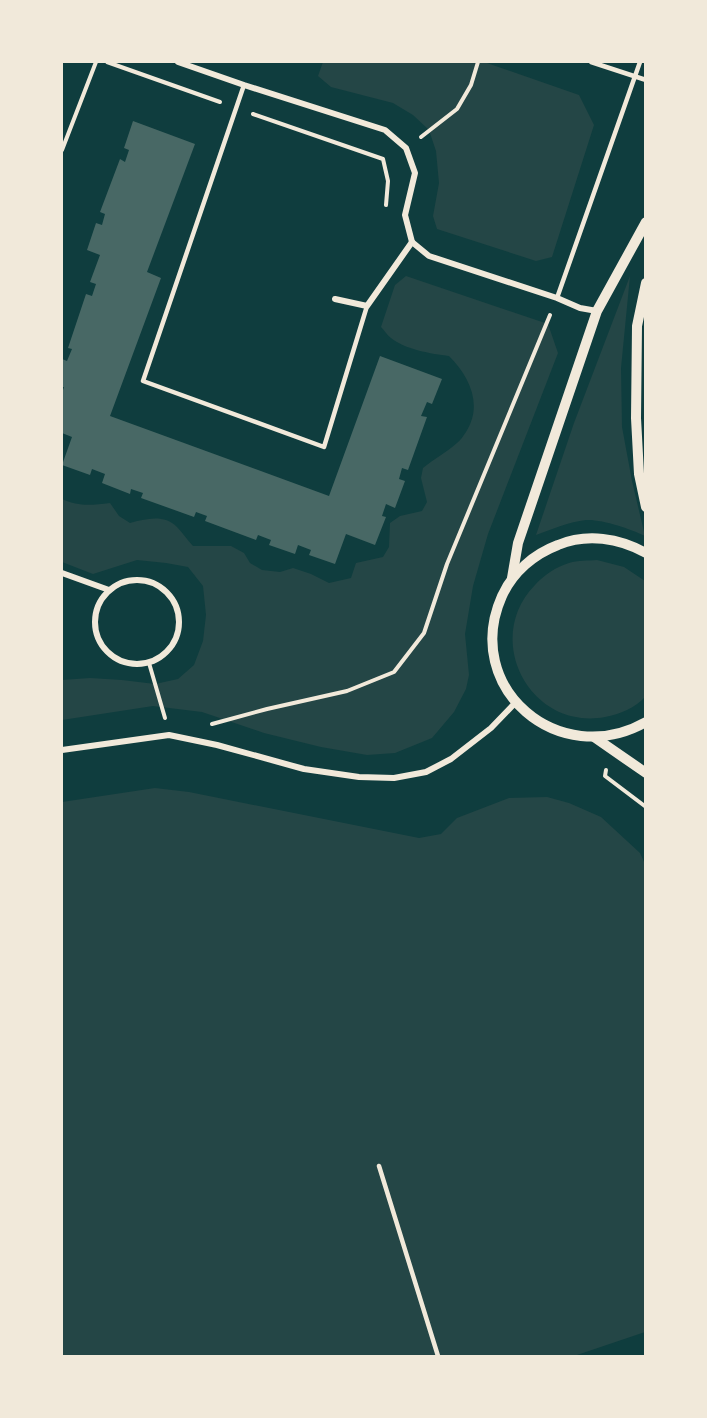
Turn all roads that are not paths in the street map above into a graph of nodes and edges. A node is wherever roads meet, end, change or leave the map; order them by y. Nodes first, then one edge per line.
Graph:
1 (178, 62) edge
2 (591, 62) edge
3 (640, 62) edge
4 (635, 77) junction
5 (645, 80) edge
6 (244, 85) junction
7 (645, 222) edge
8 (412, 242) junction
9 (645, 283) edge
10 (557, 298) junction
11 (335, 299) dead end
12 (368, 306) junction
13 (597, 311) junction
14 (645, 507) edge
15 (645, 554) edge
16 (62, 573) edge
17 (512, 579) junction
18 (109, 590) junction
19 (516, 702) junction
20 (645, 722) edge
21 (593, 737) junction
22 (62, 750) edge
23 (645, 773) edge
24 (379, 1166) dead end
25 (438, 1356) edge

1 - 6 street
2 - 4 lane
3 - 4 lane
4 - 5 lane
4 - 10 lane
6 - 8 street
6 - 12 lane
7 - 13 street
8 - 10 street
8 - 12 street
9 - 14 street
10 - 13 street
11 - 12 street
13 - 17 street
15 - 17 street
16 - 18 street
17 - 19 street
18 - 18 street
19 - 21 street
19 - 22 street
20 - 21 street
21 - 23 street
24 - 25 lane

